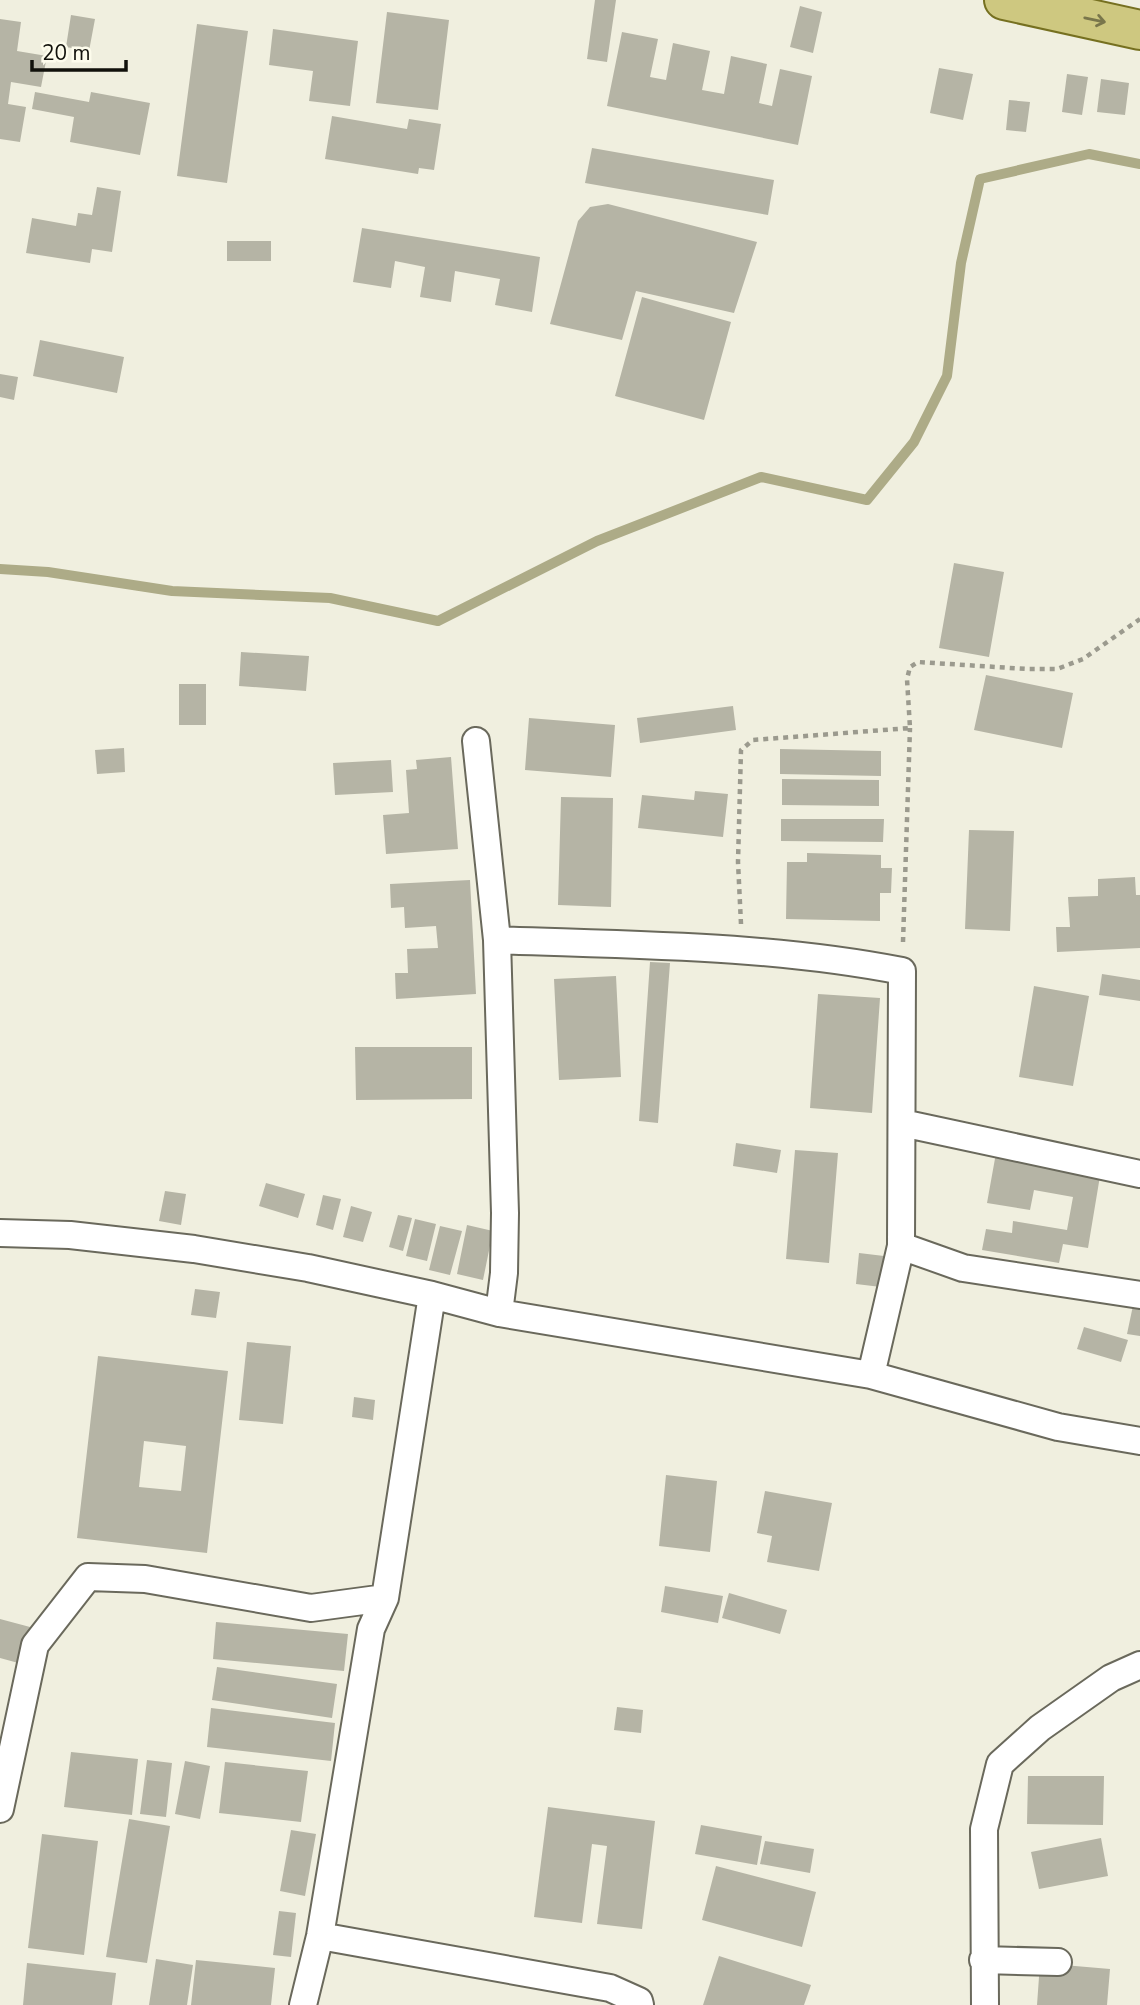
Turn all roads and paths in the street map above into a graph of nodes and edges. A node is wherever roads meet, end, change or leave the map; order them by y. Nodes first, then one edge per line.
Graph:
1 (1004, 0) edge
2 (1140, 30) edge
3 (1140, 619) edge
4 (910, 728) junction
5 (477, 741) dead end
6 (497, 940) junction
7 (742, 950) junction
8 (902, 971) junction
9 (902, 1123) junction
10 (1140, 1174) edge
11 (0, 1233) edge
12 (901, 1246) junction
13 (432, 1295) junction
14 (1140, 1295) edge
15 (499, 1313) junction
16 (871, 1376) junction
17 (1140, 1441) edge
18 (385, 1598) junction
19 (311, 1608) junction
20 (371, 1629) junction
21 (1140, 1665) edge
22 (0, 1809) edge
23 (320, 1936) junction
24 (983, 1960) junction
25 (1058, 1962) dead end
26 (303, 2005) edge
27 (640, 2005) edge
28 (985, 2005) edge

1 -> 2 main road
3 - 4 path
4 - 7 path
4 - 8 path
5 - 6 street
6 - 7 street
6 - 15 street
7 - 8 street
8 - 9 street
9 - 10 street
9 - 12 street
11 - 13 street
12 - 14 street
12 - 16 street
13 - 15 street
13 - 18 street
15 - 16 street
16 - 17 street
18 - 19 street
18 - 20 street
19 - 20 street
19 - 22 street
20 - 23 street
21 - 24 street
23 - 26 street
23 - 27 street
24 - 25 street
24 - 28 street

